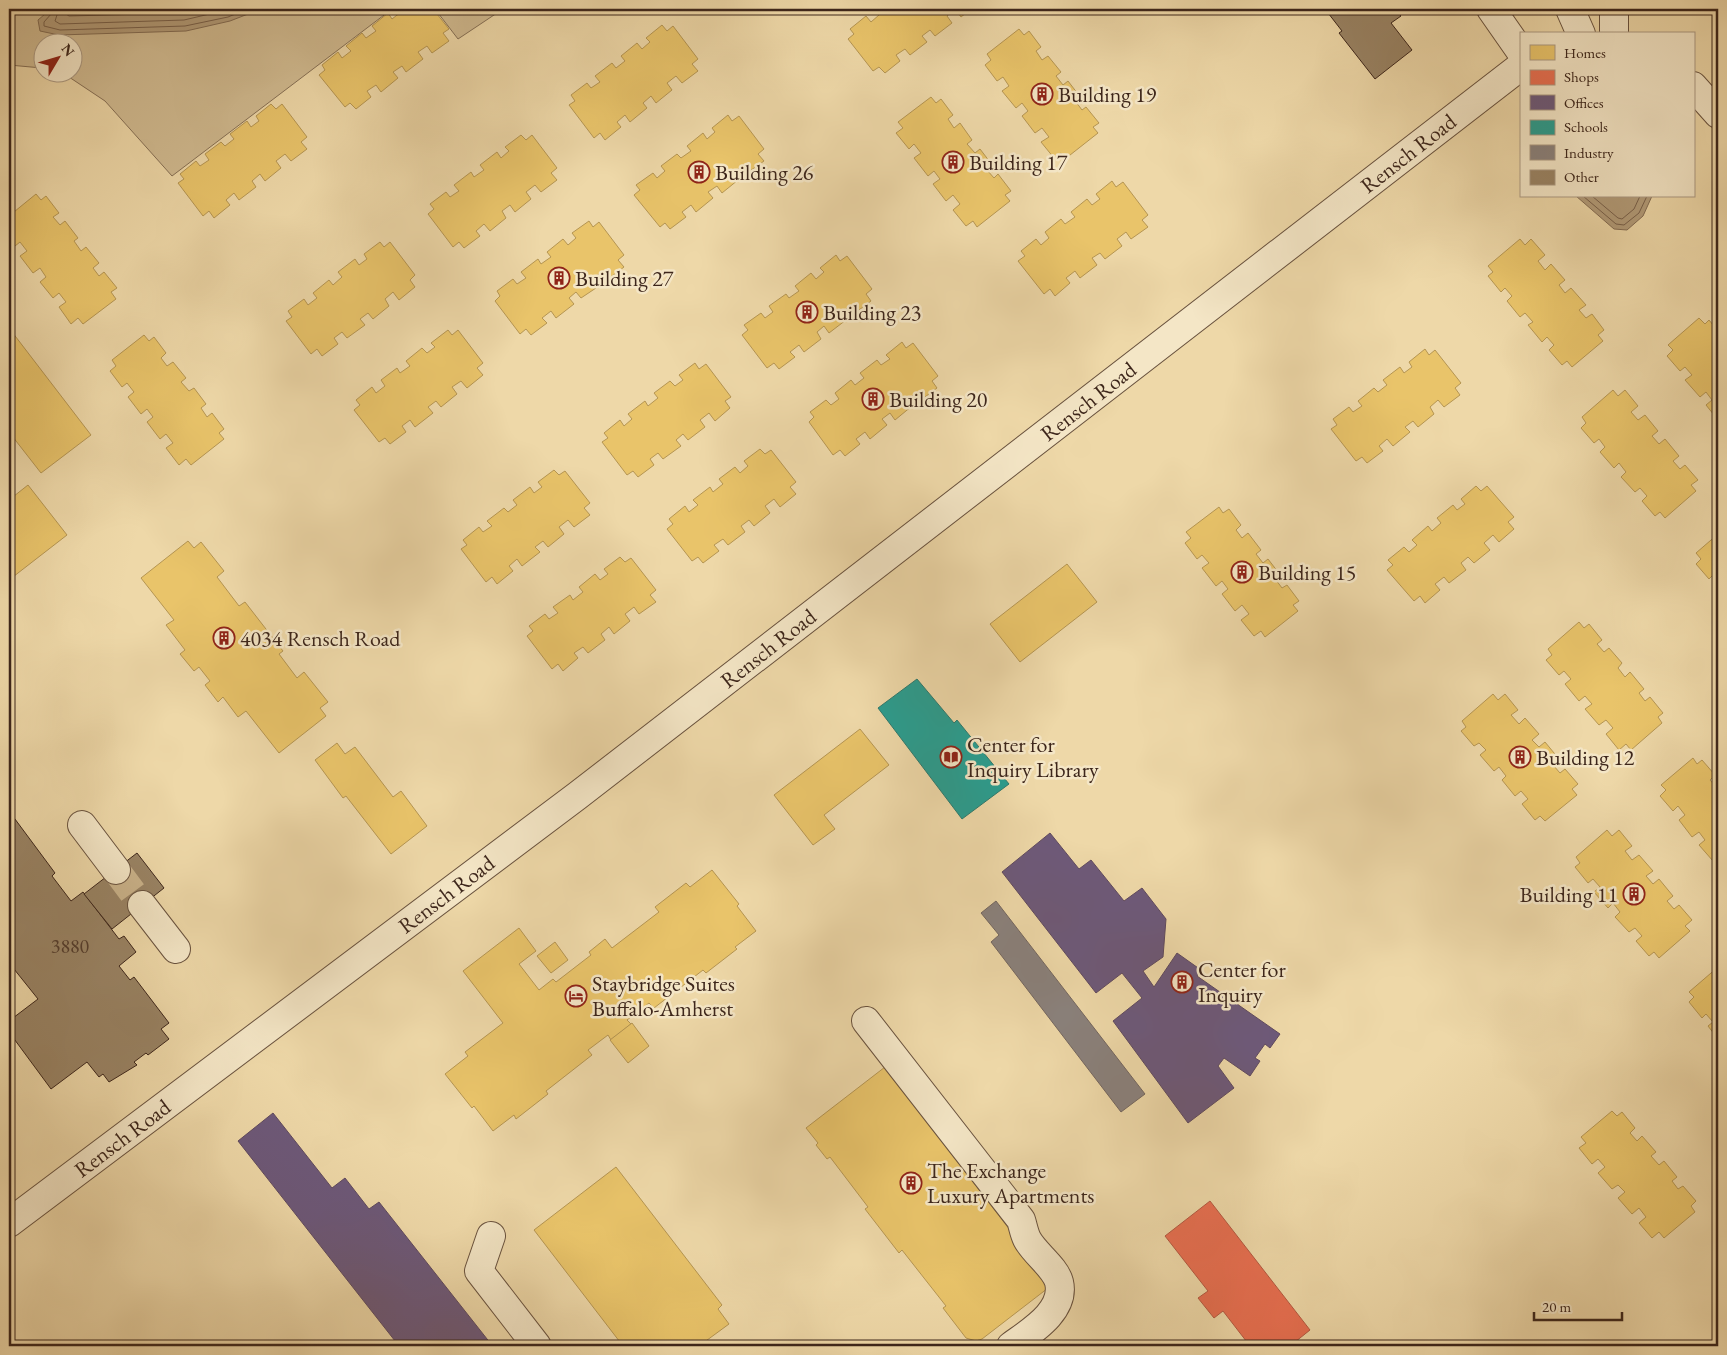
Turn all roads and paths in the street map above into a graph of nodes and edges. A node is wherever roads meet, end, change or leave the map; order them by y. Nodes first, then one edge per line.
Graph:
1 (1490, 9) edge
2 (1570, 9) edge
3 (1614, 9) edge
4 (1580, 32) edge
5 (1614, 32) edge
6 (1520, 51) edge
7 (1520, 67) edge
8 (1694, 87) edge
9 (1718, 114) edge
10 (82, 825) dead end
11 (116, 870) tunnel mouth
12 (142, 906) tunnel mouth
13 (176, 949) dead end
14 (866, 1021) dead end
15 (9, 1223) edge
16 (491, 1236) dead end
17 (538, 1346) edge
18 (1011, 1346) edge

1 - 6 street
2 - 4 street
3 - 5 street
7 - 15 street, Rensch Road
8 - 9 street
10 - 11 street
12 - 13 street
14 - 18 street
16 - 17 street

